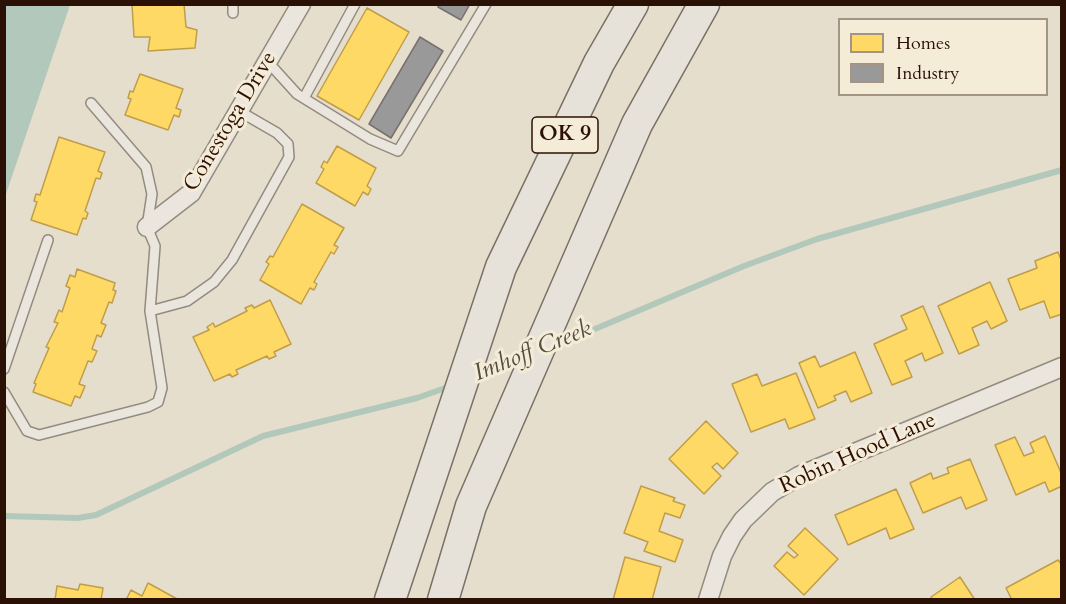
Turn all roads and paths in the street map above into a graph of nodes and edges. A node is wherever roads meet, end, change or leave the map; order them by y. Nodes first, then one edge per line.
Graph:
1 (302, 4) edge
2 (355, 4) edge
3 (486, 4) edge
4 (633, 4) edge
5 (704, 4) edge
6 (268, 62) junction
7 (304, 98) junction
8 (91, 103) dead end
9 (239, 111) junction
10 (147, 227) junction
11 (48, 240) dead end
12 (150, 310) junction
13 (1062, 367) edge
14 (4, 369) edge
15 (4, 392) edge
16 (390, 600) edge
17 (443, 600) edge
18 (708, 600) edge

1 - 6 street, Conestoga Drive
2 - 7 lane
3 - 7 lane
4 - 16 highway, OK 9
5 - 17 highway, OK 9
6 - 7 lane
6 - 9 street, Conestoga Drive
8 - 10 lane
9 - 10 street, Conestoga Drive
9 - 12 lane
10 - 12 lane
11 - 14 lane
12 - 15 lane
13 - 18 street, Robin Hood Lane

